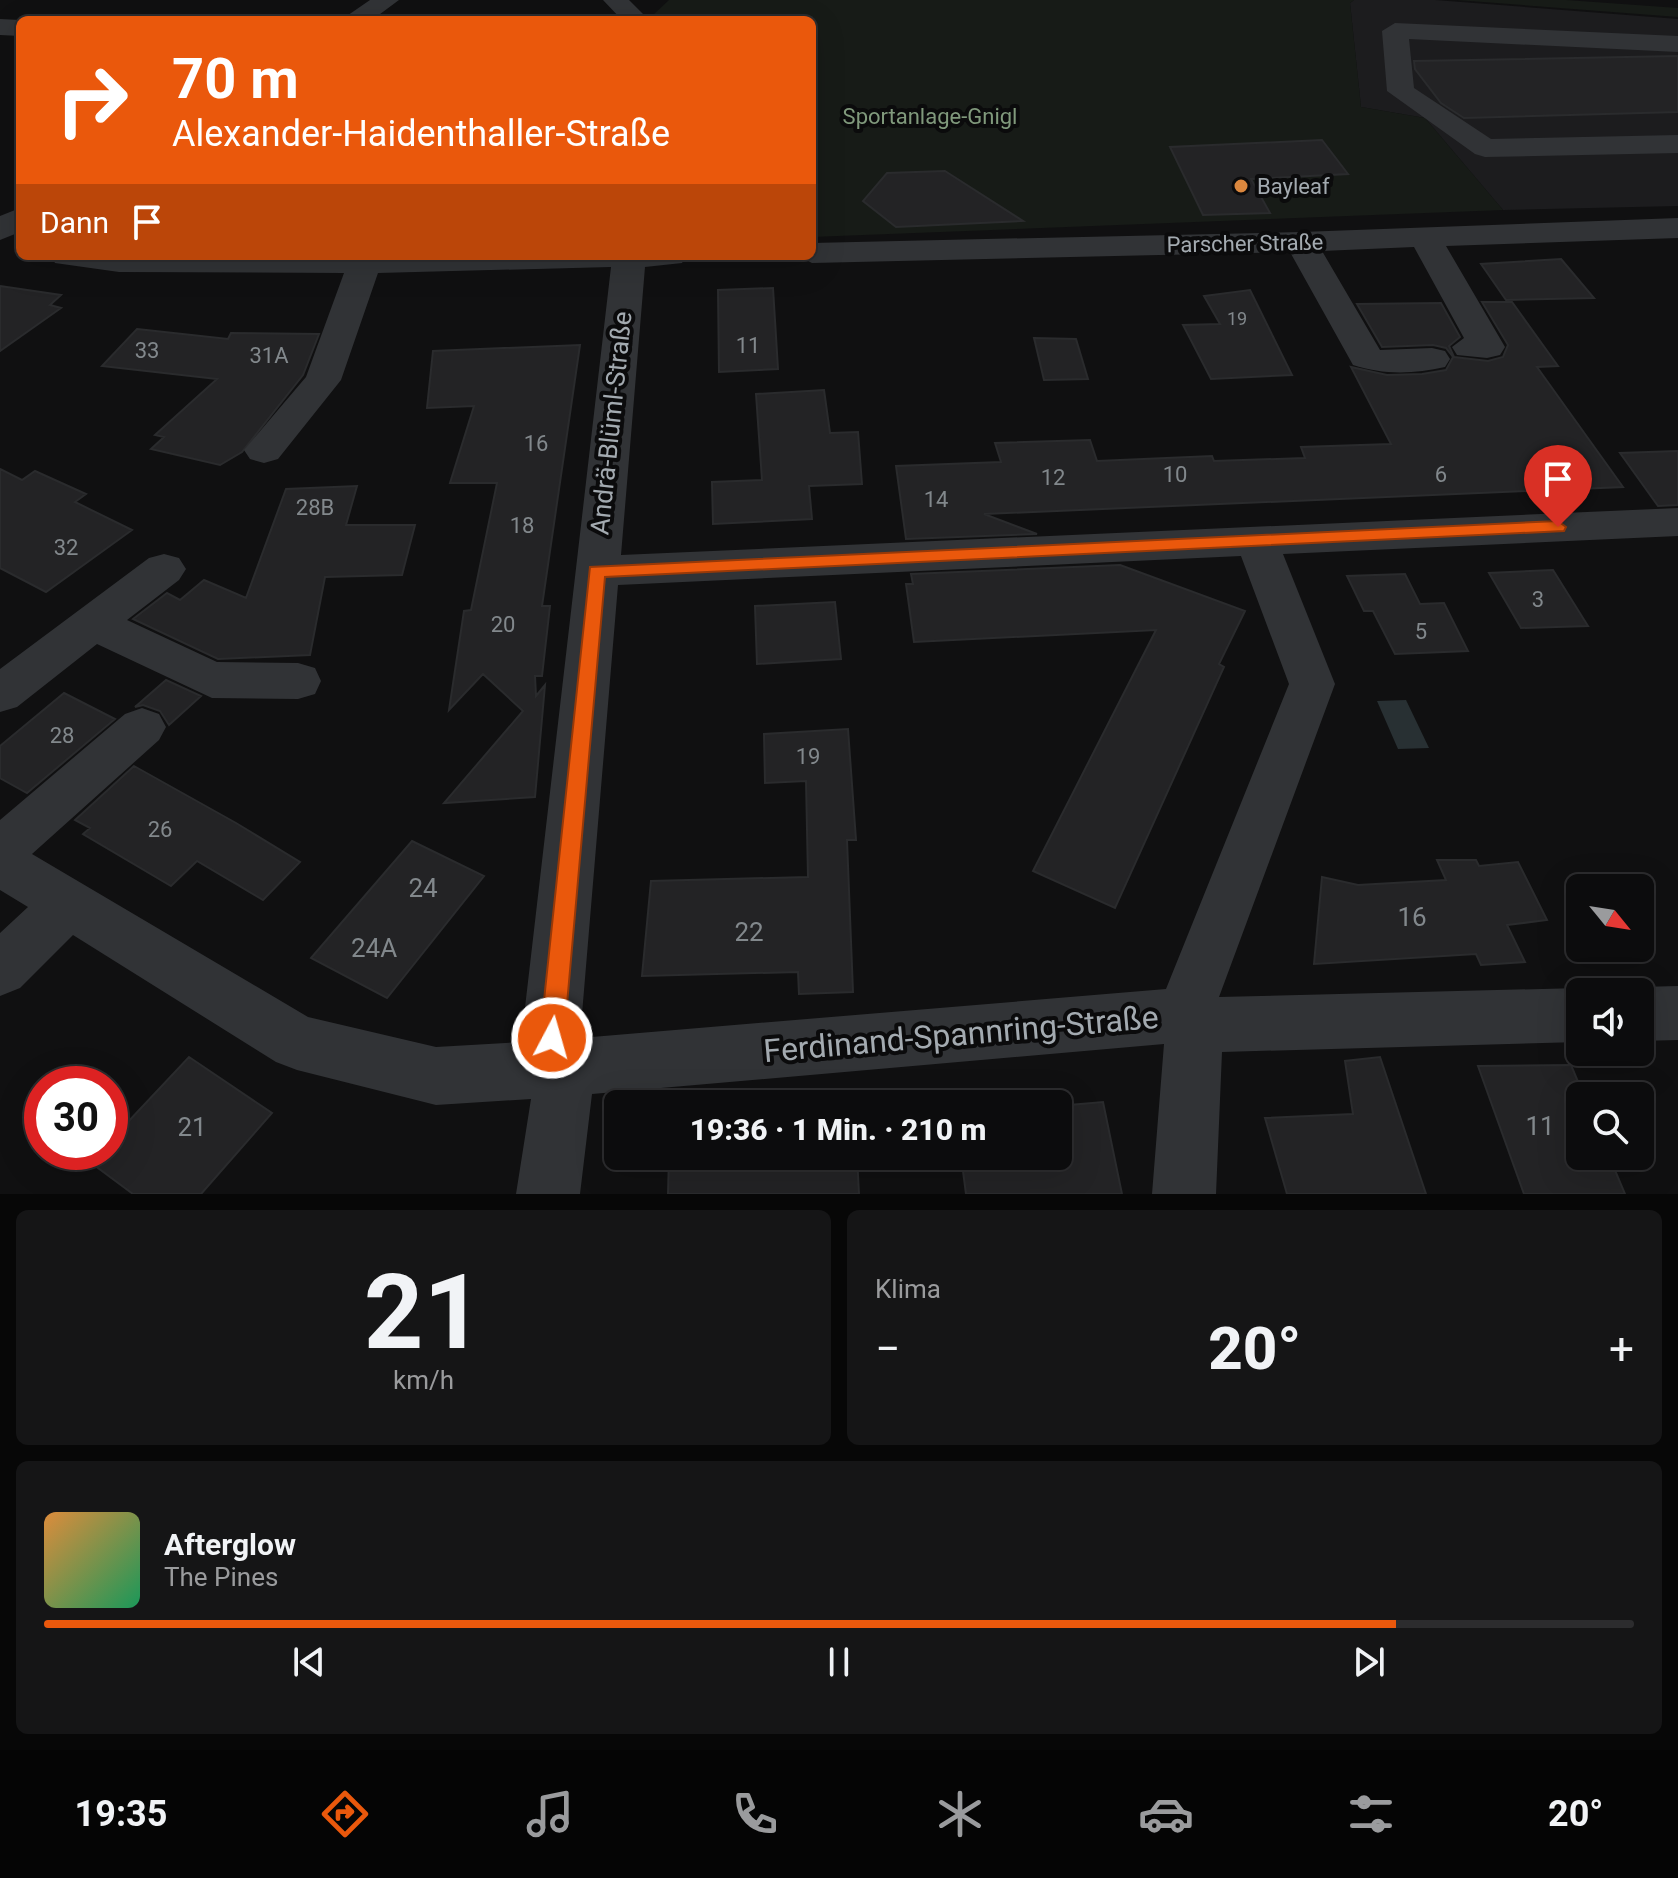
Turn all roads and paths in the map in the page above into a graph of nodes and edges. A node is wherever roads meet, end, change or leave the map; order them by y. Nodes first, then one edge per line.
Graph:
1 (387, 0) edge
2 (615, 0) edge
3 (361, 16) edge
4 (632, 16) edge
5 (1678, 44) edge
6 (1678, 144) edge
7 (1678, 228) edge
8 (1425, 238) junction
9 (1301, 242) junction
10 (816, 253) edge
11 (102, 260) edge
12 (342, 260) edge
13 (629, 260) edge
14 (1470, 347) dead end
15 (1432, 359) dead end
16 (264, 450) dead end
17 (1678, 522) edge
18 (1256, 540) junction
19 (164, 569) dead end
20 (596, 571) junction
21 (93, 623) junction
22 (298, 681) dead end
23 (0, 694) edge
24 (142, 727) dead end
25 (0, 851) edge
26 (0, 862) edge
27 (68, 904) junction
28 (0, 970) edge
29 (1678, 1013) edge
30 (1654, 1014) edge
31 (1566, 1015) edge
32 (557, 1068) junction
33 (548, 1194) edge
34 (1184, 1194) edge

1 - 3 street
2 - 4 street
5 - 6 street
7 - 8 street, Parscher Straße
8 - 9 street, Parscher Straße
8 - 14 street
9 - 10 street, Parscher Straße
9 - 15 street
11 - 12 street
12 - 16 street
13 - 20 street, Andrä-Blüml-Straße
17 - 18 street
18 - 20 street
18 - 32 street, Ferdinand-Spannring-Straße
19 - 21 street
20 - 32 street, Andrä-Blüml-Straße
21 - 22 street
21 - 23 street
24 - 25 street
26 - 27 street, Ferdinand-Spannring-Straße
27 - 28 street
27 - 32 street, Ferdinand-Spannring-Straße
29 - 30 street
31 - 34 street, Ferdinand-Spannring-Straße
32 - 33 street, Andrä-Blüml-Straße

